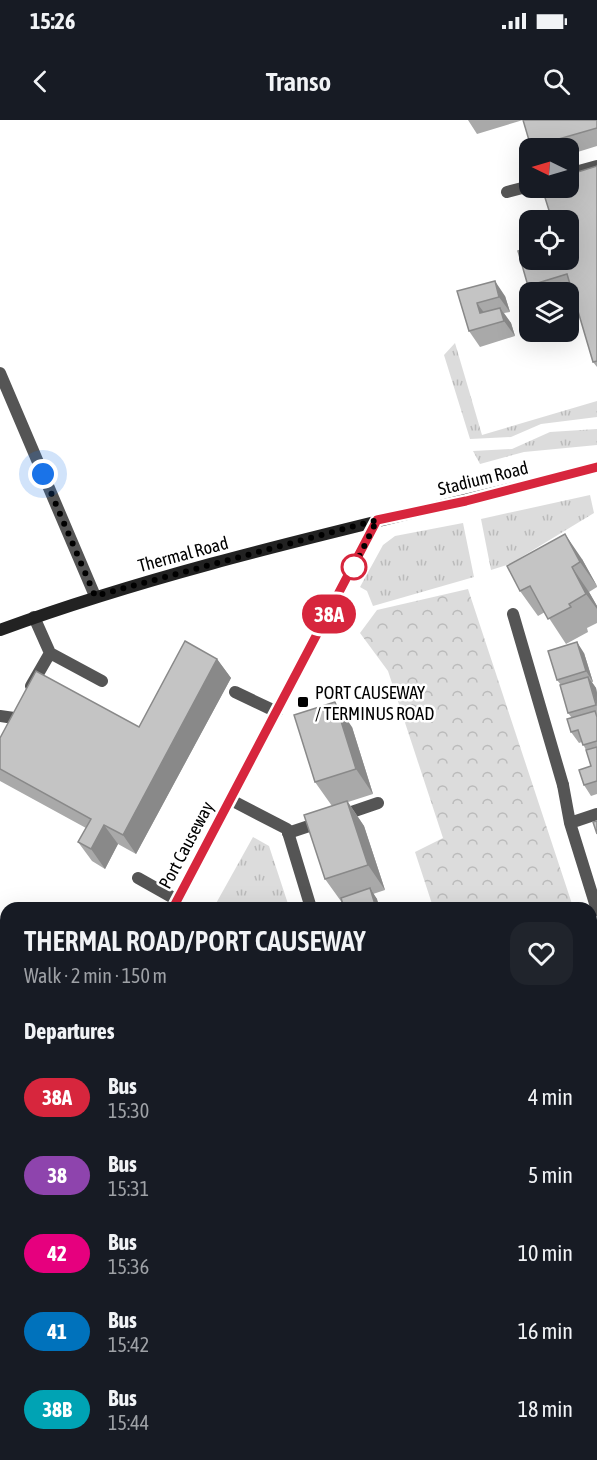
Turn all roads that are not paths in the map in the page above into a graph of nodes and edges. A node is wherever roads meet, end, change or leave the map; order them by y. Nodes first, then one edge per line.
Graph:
1 (597, 166) edge
2 (579, 171) edge
3 (519, 189) edge
4 (507, 192) dead end
5 (0, 373) edge
6 (597, 467) edge
7 (376, 522) junction
8 (95, 596) junction
9 (513, 614) dead end
10 (34, 617) junction
11 (0, 630) edge
12 (50, 653) junction
13 (102, 681) dead end
14 (235, 692) dead end
15 (277, 712) junction
16 (0, 716) edge
17 (231, 800) junction
18 (378, 803) dead end
19 (597, 814) edge
20 (570, 823) junction
21 (288, 833) junction
22 (138, 878) dead end
23 (172, 902) edge
24 (176, 902) edge
25 (309, 902) edge
26 (595, 902) edge

1 - 2 street
3 - 4 street
5 - 8 street
6 - 7 street, Stadium Road
7 - 8 street, Thermal Road
7 - 15 street, Port Causeway
8 - 10 street, Thermal Road
9 - 20 street
10 - 11 street, Thermal Road
10 - 12 street
12 - 13 street
12 - 16 street
14 - 15 street
15 - 17 street, Port Causeway
17 - 21 street
17 - 24 street, Port Causeway
18 - 21 street
19 - 20 street
20 - 26 street
21 - 25 street
22 - 23 street

